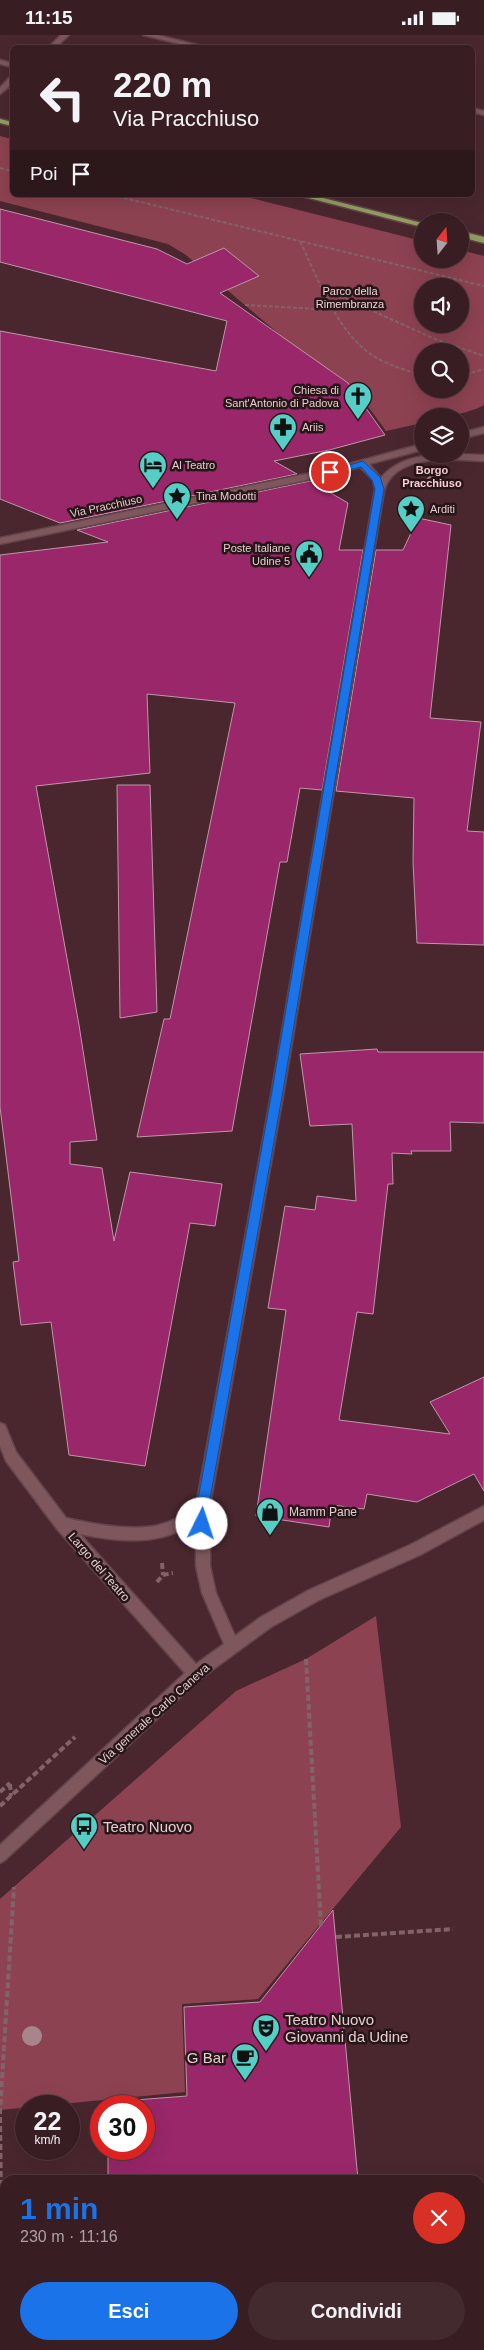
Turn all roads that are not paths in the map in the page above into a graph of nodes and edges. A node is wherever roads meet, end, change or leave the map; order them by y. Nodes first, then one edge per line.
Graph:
1 (65, 35) edge
2 (147, 35) edge
3 (54, 45) edge
4 (192, 45) edge
5 (10, 81) edge
6 (0, 92) edge
7 (309, 197) edge
8 (414, 223) edge
9 (469, 236) edge
10 (484, 240) edge
11 (484, 430) edge
12 (469, 434) edge
13 (414, 449) edge
14 (484, 459) edge
15 (363, 464) junction
16 (380, 489) junction
17 (0, 541) edge
18 (0, 1429) edge
19 (203, 1505) junction
20 (484, 1513) edge
21 (62, 1524) junction
22 (232, 1647) junction
23 (195, 1674) junction
24 (0, 1855) edge

1 - 3 street
2 - 4 street
5 - 6 street
7 - 8 main road
9 - 10 main road
11 - 12 street
13 - 15 street, Via Pracchiuso
14 - 16 street
15 - 16 street
15 - 17 street, Via Pracchiuso
16 - 19 street
18 - 21 street
19 - 21 street, Largo del Teatro
19 - 22 street
20 - 22 street, Via generale Carlo Caneva
21 - 23 street, Largo del Teatro
22 - 23 street, Via generale Carlo Caneva
23 - 24 street, Via generale Carlo Caneva

